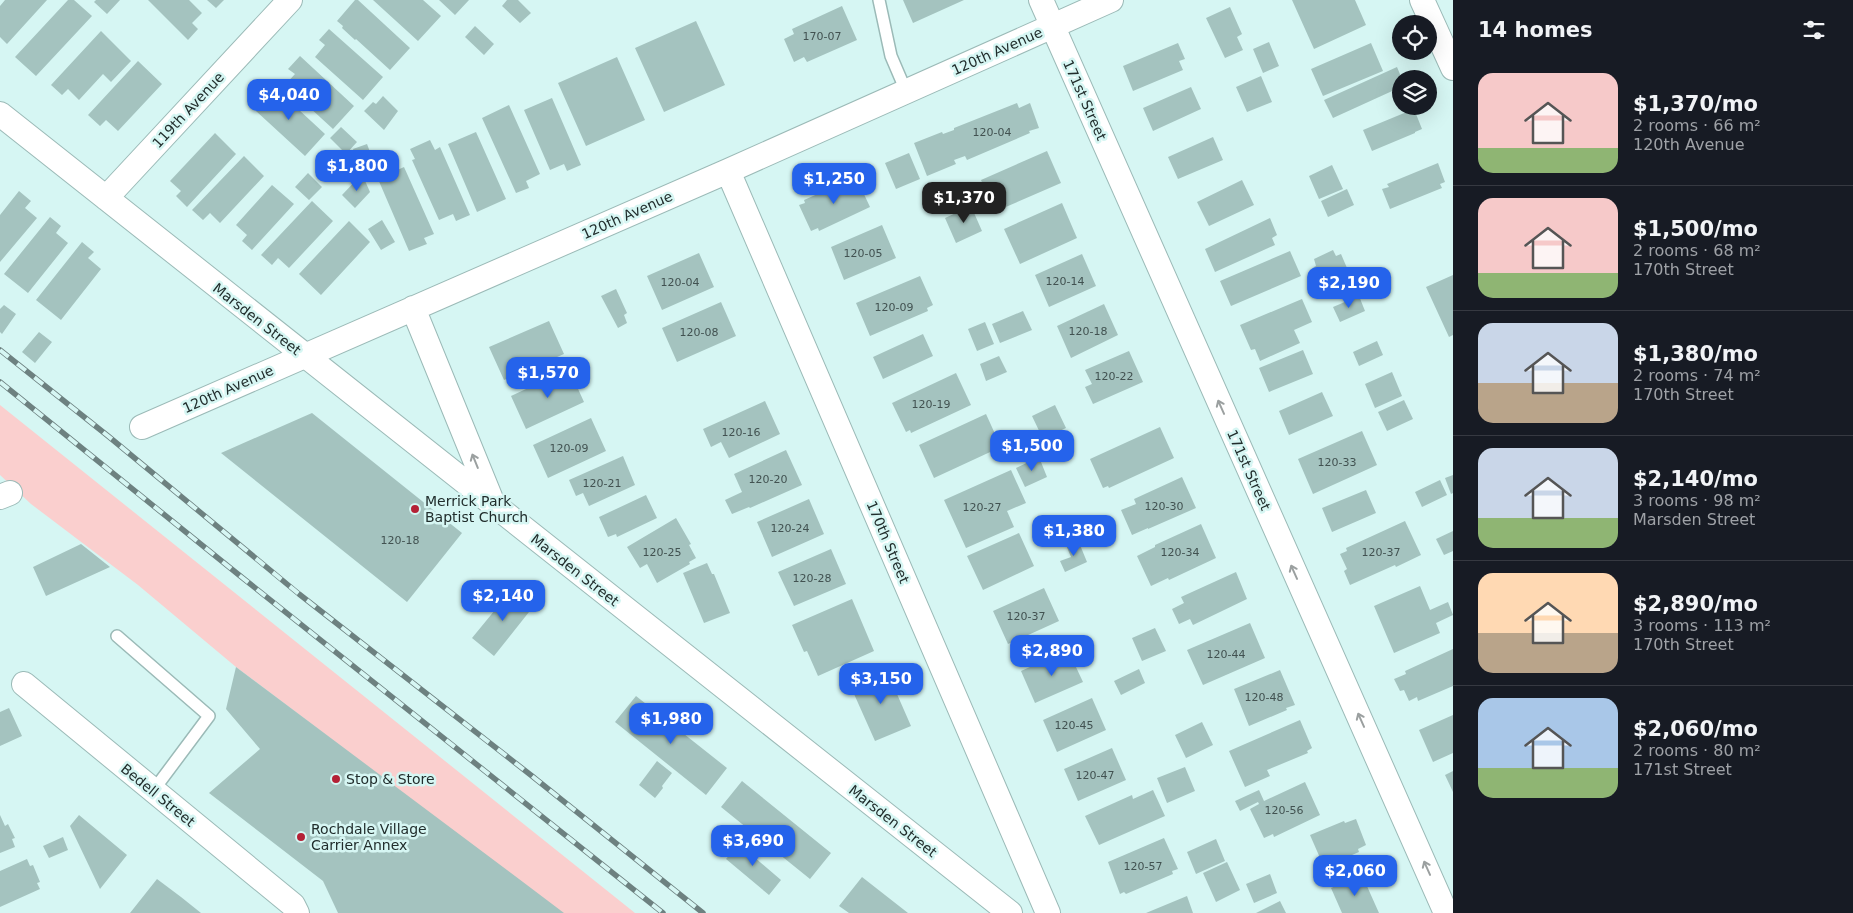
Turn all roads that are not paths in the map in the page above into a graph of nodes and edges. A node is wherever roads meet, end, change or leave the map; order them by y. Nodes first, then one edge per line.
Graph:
1 (290, 0) edge
2 (879, 0) edge
3 (1041, 0) edge
4 (1111, 0) edge
5 (1422, 0) edge
6 (1052, 26) junction
7 (1453, 68) edge
8 (906, 91) junction
9 (0, 114) edge
10 (728, 171) junction
11 (106, 198) junction
12 (414, 308) junction
13 (304, 356) junction
14 (142, 427) dead end
15 (494, 506) junction
16 (118, 636) dead end
17 (24, 684) dead end
18 (153, 791) junction
19 (295, 909) edge
20 (1010, 913) edge
21 (1048, 913) edge
22 (1446, 913) edge

1 - 11 street, 119th Avenue
2 - 8 lane
3 - 6 street, 171st Street
4 - 6 street, 120th Avenue
5 - 7 street
6 - 8 street, 120th Avenue
22 -> 6 street, 171st Street
8 - 10 street, 120th Avenue
9 - 11 street, Marsden Street
10 - 12 street, 120th Avenue
10 - 21 street, 170th Street
11 - 13 street, Marsden Street
12 - 13 street, 120th Avenue
15 -> 12 street
13 - 14 street, 120th Avenue
13 - 15 street, Marsden Street
15 - 20 street, Marsden Street
16 - 18 lane
17 - 18 street, Bedell Street
18 - 19 street, Bedell Street

